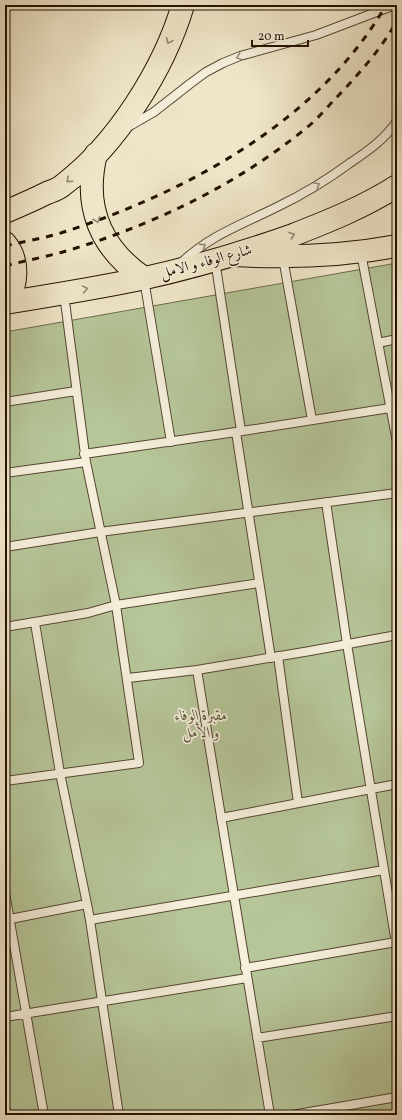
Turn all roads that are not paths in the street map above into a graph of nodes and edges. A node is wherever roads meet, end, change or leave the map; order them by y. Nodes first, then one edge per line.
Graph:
1 (182, 5) edge
2 (395, 5) edge
3 (397, 120) edge
4 (115, 132) junction
5 (96, 154) junction
6 (397, 186) edge
7 (5, 212) edge
8 (5, 243) edge
9 (397, 246) edge
10 (360, 251) junction
11 (283, 257) junction
12 (225, 258) junction
13 (173, 271) junction
14 (144, 278) junction
15 (63, 293) junction
16 (6, 303) edge
17 (397, 339) edge
18 (378, 343) junction
19 (76, 390) junction
20 (5, 402) edge
21 (393, 411) edge
22 (312, 420) junction
23 (238, 432) junction
24 (171, 442) junction
25 (397, 442) edge
26 (85, 458) junction
27 (5, 473) edge
28 (397, 492) edge
29 (326, 502) junction
30 (248, 512) junction
31 (100, 532) junction
32 (5, 547) edge
33 (259, 583) junction
34 (116, 606) junction
35 (35, 623) junction
36 (5, 627) edge
37 (397, 635) edge
38 (347, 644) junction
39 (274, 657) junction
40 (197, 670) junction
41 (128, 678) junction
42 (60, 774) junction
43 (5, 781) edge
44 (397, 784) edge
45 (371, 789) junction
46 (298, 803) junction
47 (221, 818) junction
48 (384, 870) junction
49 (5, 893) edge
50 (233, 895) junction
51 (87, 904) junction
52 (7, 919) edge
53 (90, 920) junction
54 (396, 945) edge
55 (245, 968) junction
56 (247, 978) junction
57 (102, 1000) junction
58 (26, 1013) junction
59 (397, 1016) edge
60 (5, 1017) edge
61 (257, 1038) junction
62 (397, 1097) edge
63 (44, 1115) edge
64 (119, 1115) edge
65 (270, 1115) edge
66 (292, 1115) edge

1 -> 4 main road
2 -> 4 lane
13 -> 3 lane
4 - 5 main road
5 -> 7 main road
5 -> 14 main road
12 -> 6 main road, شارع الوفاء و الامل
8 - 16 main road
9 - 10 main road
10 - 11 main road
10 - 18 lane
11 - 12 main road
11 - 22 lane
12 - 13 main road, شارع الوفاء و الامل
12 - 23 lane
13 - 14 main road, شارع الوفاء و الامل
15 -> 14 main road, شارع الوفاء و الامل
14 - 24 lane
15 - 16 main road, شارع الوفاء و الامل
15 - 19 lane
17 - 18 lane
18 - 21 lane
19 - 20 lane
19 - 26 lane
21 - 22 lane
21 - 25 lane
22 - 23 lane
23 - 24 lane
23 - 30 lane
24 - 26 lane
26 - 27 lane
26 - 31 lane
28 - 29 lane
29 - 30 lane
29 - 38 lane
30 - 31 lane
30 - 33 lane
31 - 32 lane
31 - 34 lane
33 - 34 lane
33 - 39 lane
34 - 35 lane
34 - 41 lane
35 - 36 lane
35 - 42 lane
37 - 38 lane
38 - 39 lane
38 - 45 lane
39 - 40 lane
39 - 46 lane
40 - 41 lane
40 - 47 lane
41 - 42 lane
42 - 43 lane
42 - 51 lane
44 - 45 lane
45 - 46 lane
45 - 48 lane
46 - 47 lane
47 - 50 lane
48 - 50 lane
48 - 54 lane
49 - 52 lane
50 - 53 lane
50 - 55 lane
51 - 52 lane
51 - 53 lane
52 - 58 lane
53 - 57 lane
54 - 55 lane
55 - 56 lane
56 - 57 lane
56 - 61 lane
57 - 58 lane
57 - 64 lane
58 - 60 lane
58 - 63 lane
59 - 61 lane
61 - 65 lane
62 - 66 lane

